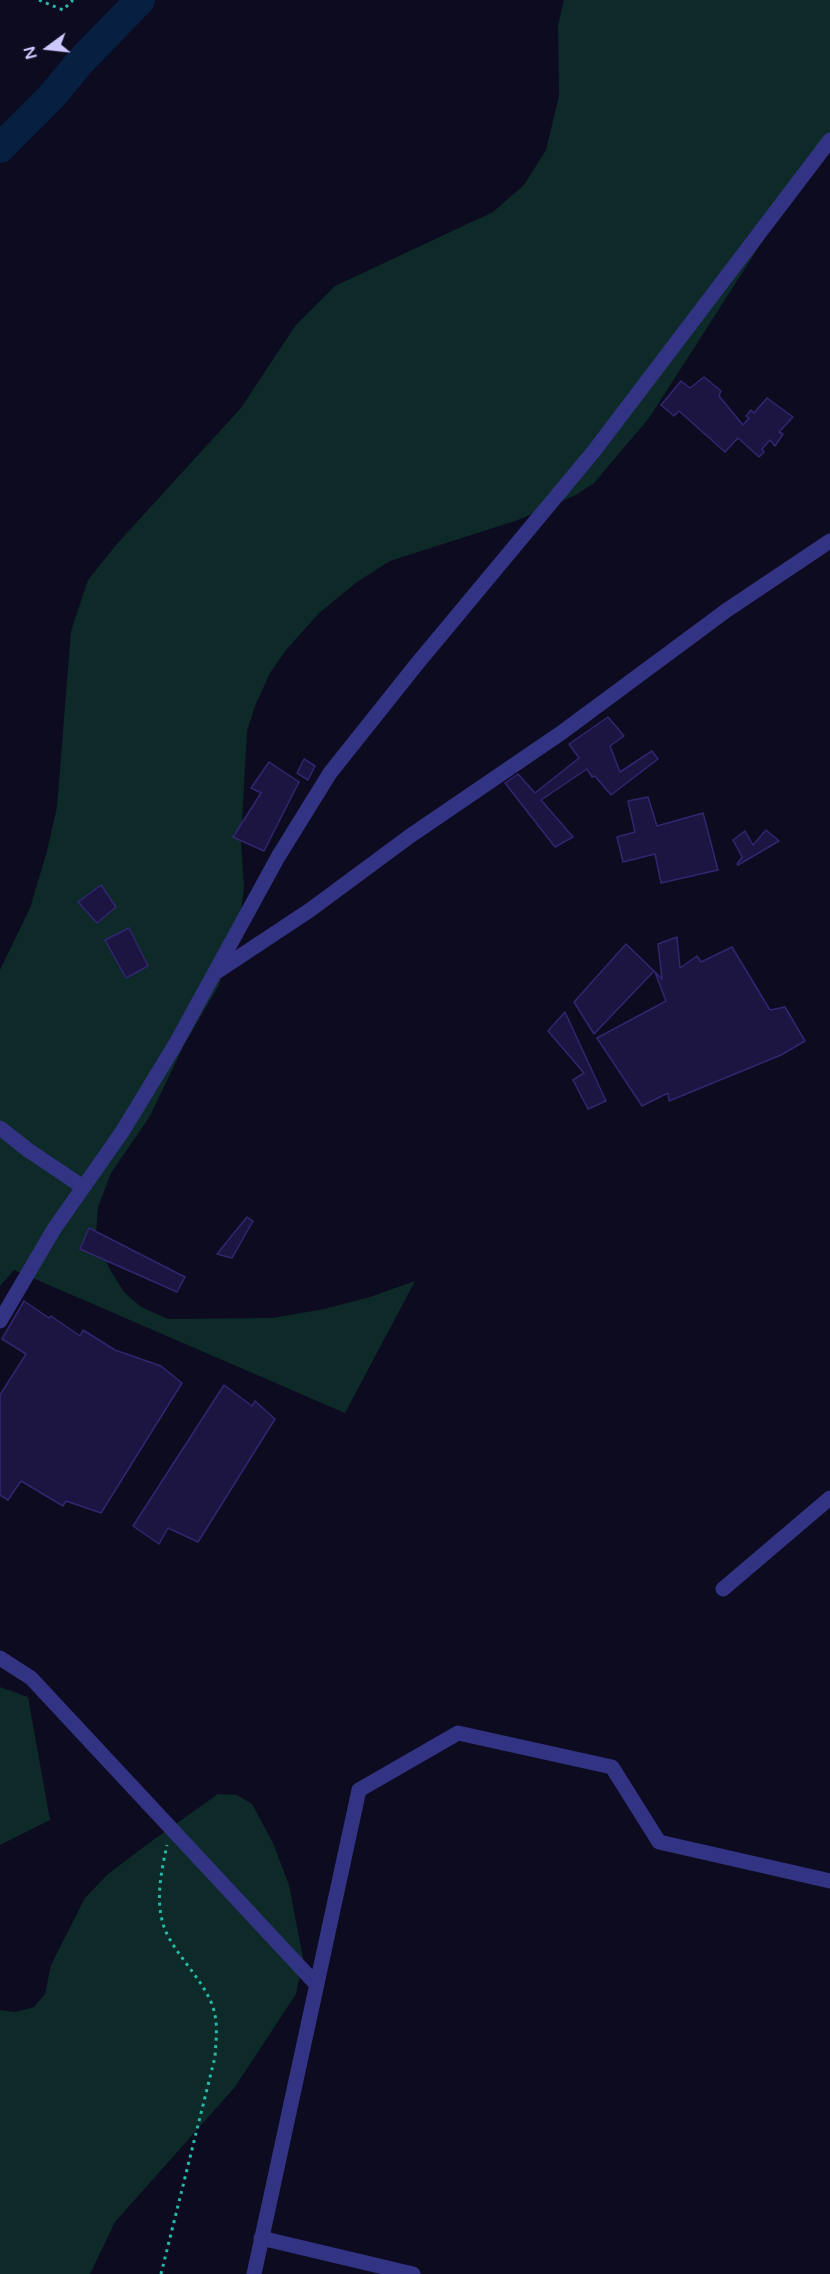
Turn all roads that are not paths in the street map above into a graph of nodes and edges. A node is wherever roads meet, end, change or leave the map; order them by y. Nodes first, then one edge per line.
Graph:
1 (830, 140) edge
2 (830, 541) edge
3 (216, 972) junction
4 (0, 1128) edge
5 (83, 1187) junction
6 (0, 1321) edge
7 (830, 1498) edge
8 (723, 1589) dead end
9 (0, 1658) edge
10 (830, 1881) edge
11 (316, 1984) junction
12 (261, 2238) junction
13 (254, 2274) edge
14 (413, 2274) edge

1 - 3 street
2 - 3 street
3 - 5 street
4 - 5 street
5 - 6 street
7 - 8 street
9 - 11 street
10 - 11 street
11 - 12 street
12 - 13 street
12 - 14 street

